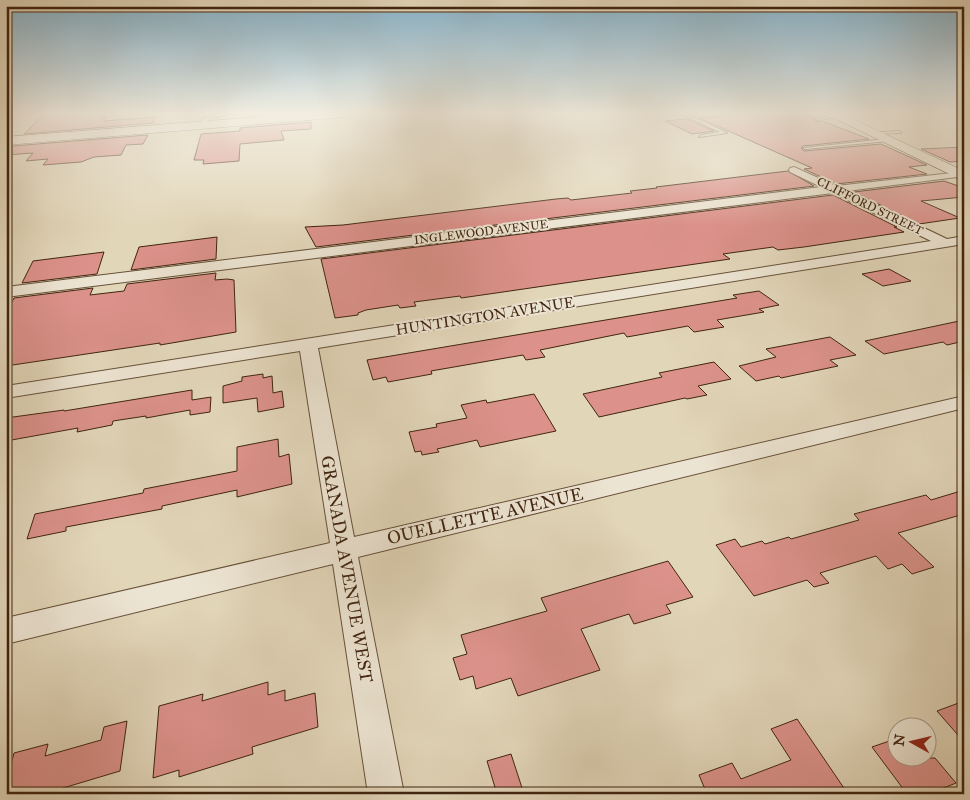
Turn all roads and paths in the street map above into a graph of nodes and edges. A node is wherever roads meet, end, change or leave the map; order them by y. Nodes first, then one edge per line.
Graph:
1 (909, 151) edge
2 (794, 170) dead end
3 (960, 176) edge
4 (832, 188) junction
5 (964, 240) edge
6 (946, 243) junction
7 (6, 292) edge
8 (308, 344) junction
9 (6, 392) edge
10 (964, 402) edge
11 (344, 550) junction
12 (6, 631) edge
13 (386, 794) edge

1 - 3 street
2 - 4 street, CLIFFORD STREET
3 - 4 street, INGLEWOOD AVENUE
4 - 6 street, CLIFFORD STREET
4 - 7 street, INGLEWOOD AVENUE
5 - 6 street, HUNTINGTON AVENUE
6 - 8 street, HUNTINGTON AVENUE
8 - 9 street, HUNTINGTON AVENUE
8 - 11 street, GRANADA AVENUE WEST
10 - 11 street, OUELLETTE AVENUE
11 - 12 street, OUELLETTE AVENUE
11 - 13 street, GRANADA AVENUE WEST

